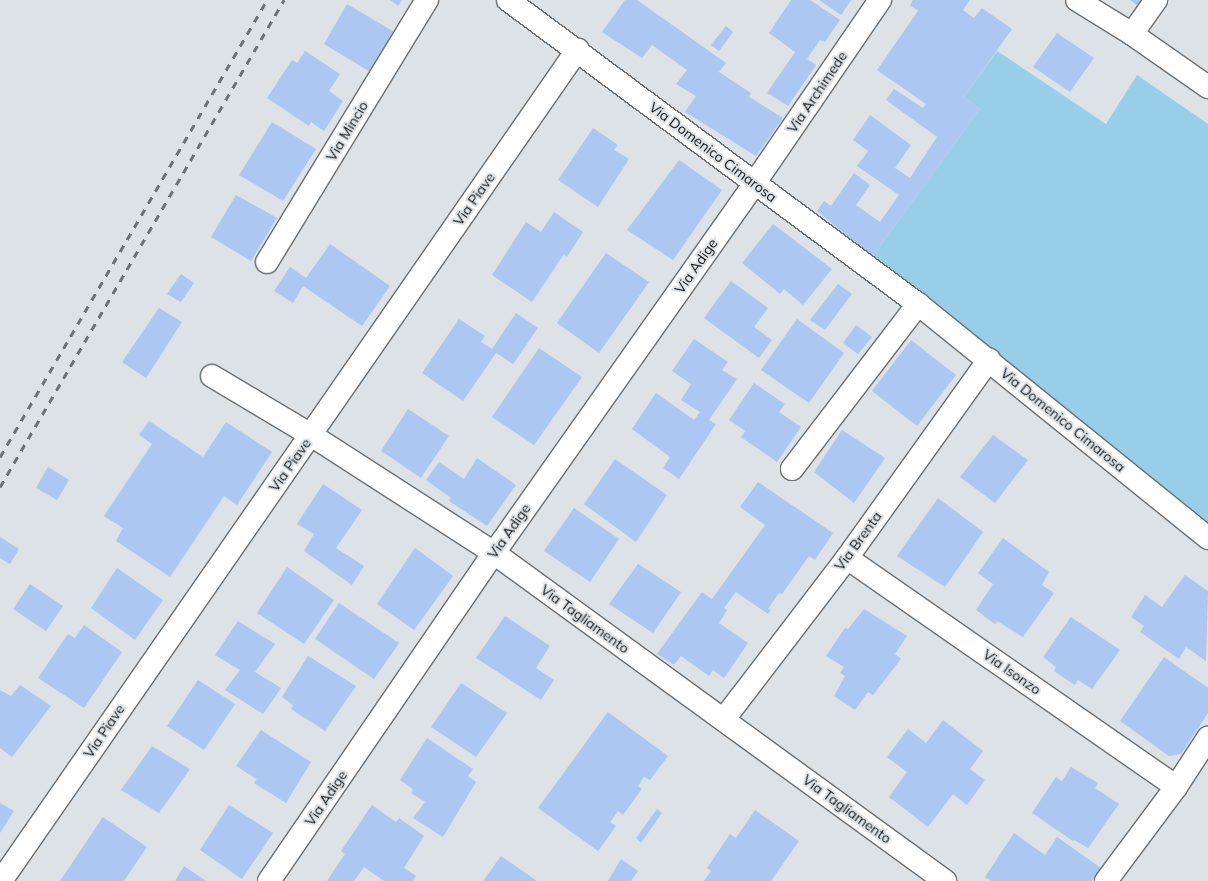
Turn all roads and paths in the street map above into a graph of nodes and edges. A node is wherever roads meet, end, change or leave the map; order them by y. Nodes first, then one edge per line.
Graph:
1 (428, 0) edge
2 (508, 0) edge
3 (880, 0) edge
4 (1077, 0) edge
5 (1156, 0) edge
6 (1132, 34) junction
7 (578, 49) junction
8 (1208, 87) edge
9 (754, 184) junction
10 (267, 262) dead end
11 (918, 304) junction
12 (989, 360) junction
13 (212, 376) dead end
14 (311, 435) junction
15 (792, 469) dead end
16 (1208, 538) edge
17 (494, 553) junction
18 (847, 558) junction
19 (724, 719) junction
20 (1208, 738) edge
21 (1176, 786) junction
22 (2, 881) edge
23 (269, 881) edge
24 (945, 881) edge
25 (1106, 881) edge

1 - 10 street, Via Mincio
2 - 7 street, Via Domenico Cimarosa
3 - 9 street, Via Archimede
4 - 6 street
5 - 6 street
6 - 8 street
7 - 9 street, Via Domenico Cimarosa
7 - 14 street, Via Piave
9 - 11 street, Via Domenico Cimarosa
9 - 17 street, Via Adige
11 - 12 street, Via Domenico Cimarosa
11 - 15 street
12 - 16 street, Via Domenico Cimarosa
12 - 18 street, Via Brenta
13 - 14 street, Via Tagliamento
14 - 17 street, Via Tagliamento
14 - 22 street, Via Piave
17 - 19 street, Via Tagliamento
17 - 23 street, Via Adige
18 - 19 street, Via Brenta
18 - 21 street, Via Isonzo
19 - 24 street, Via Tagliamento
20 - 21 street
21 - 25 street

